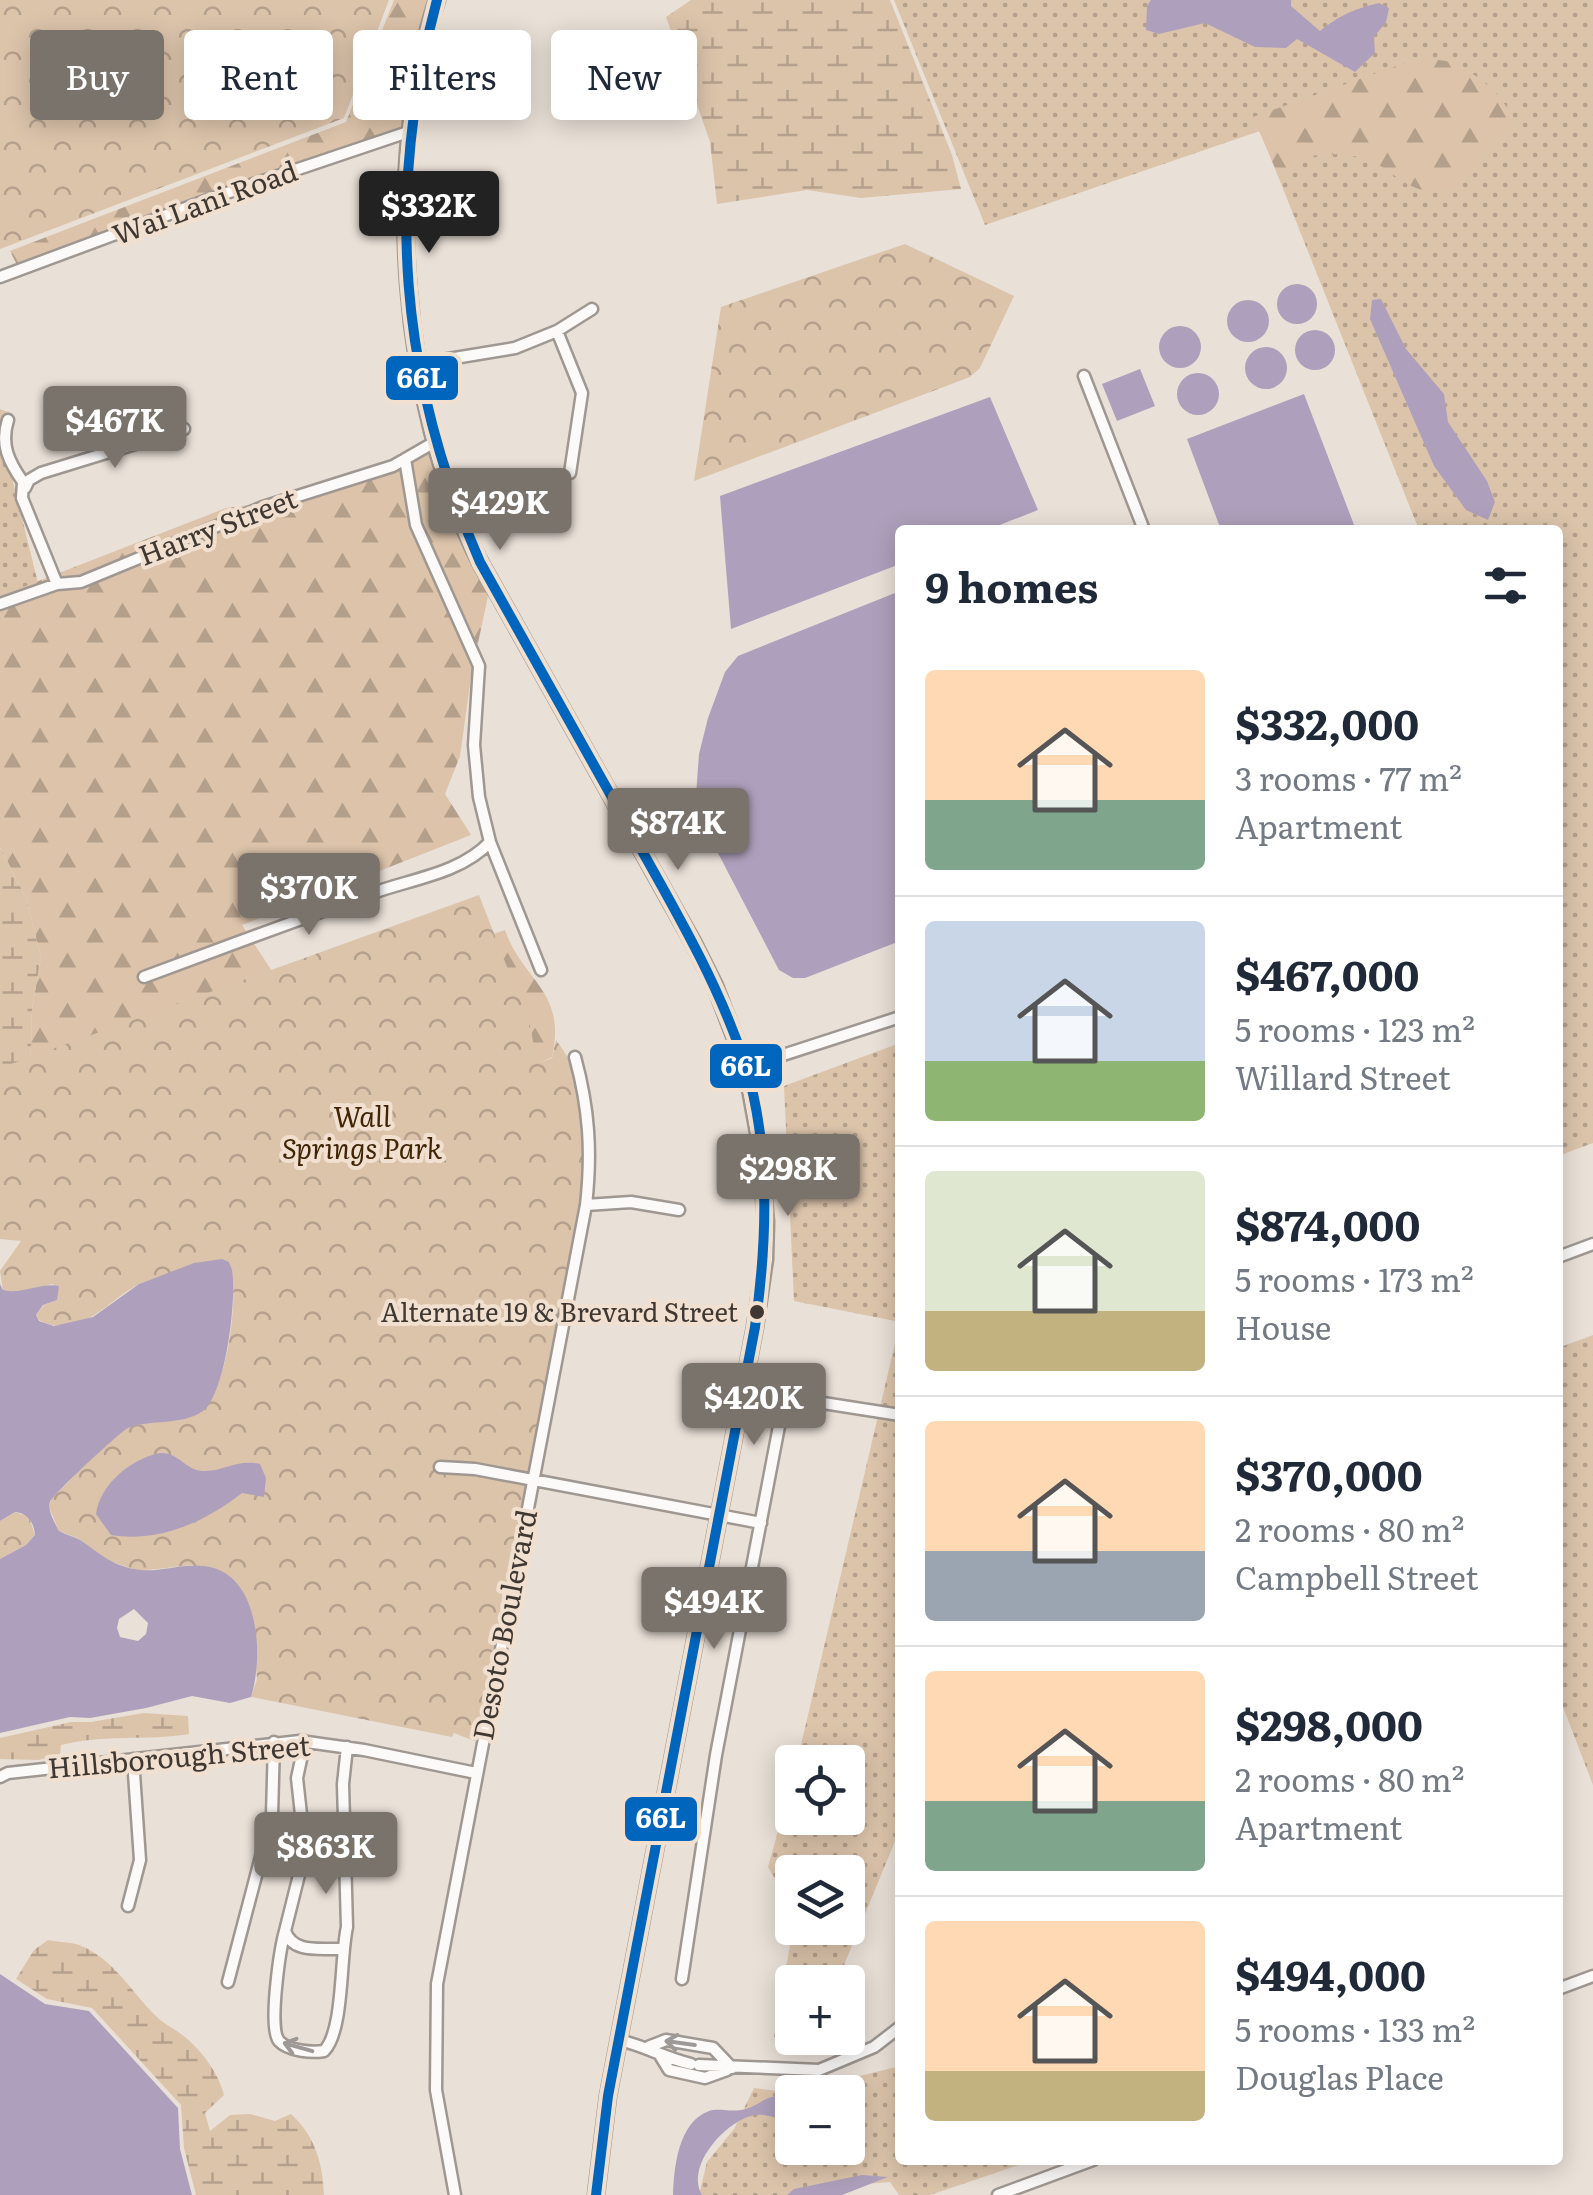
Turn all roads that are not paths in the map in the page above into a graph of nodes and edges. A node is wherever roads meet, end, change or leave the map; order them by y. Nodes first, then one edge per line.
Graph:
1 (437, 0) edge
2 (410, 131) junction
3 (0, 277) edge
4 (592, 309) dead end
5 (557, 332) junction
6 (418, 364) junction
7 (1084, 376) dead end
8 (8, 420) dead end
9 (184, 429) dead end
10 (433, 444) junction
11 (405, 459) junction
12 (570, 473) dead end
13 (24, 488) junction
14 (1142, 525) edge
15 (58, 584) junction
16 (0, 604) edge
17 (490, 842) junction
18 (540, 970) dead end
19 (144, 977) dead end
20 (895, 1020) edge
21 (575, 1057) dead end
22 (746, 1068) junction
23 (586, 1205) junction
24 (679, 1210) dead end
25 (1593, 1244) edge
26 (1563, 1255) edge
27 (895, 1414) edge
28 (440, 1467) dead end
29 (533, 1481) junction
30 (718, 1516) junction
31 (761, 1524) junction
32 (305, 1741) junction
33 (274, 1742) junction
34 (347, 1747) junction
35 (133, 1759) junction
36 (476, 1774) junction
37 (0, 1777) edge
38 (345, 1849) junction
39 (305, 1851) junction
40 (128, 1906) dead end
41 (284, 1930) junction
42 (342, 1949) junction
43 (1593, 1976) edge
44 (682, 1979) dead end
45 (228, 1982) dead end
46 (1563, 1987) edge
47 (895, 2030) edge
48 (619, 2040) junction
49 (648, 2047) junction
50 (661, 2057) junction
51 (733, 2068) junction
52 (1079, 2165) edge
53 (455, 2195) edge
54 (596, 2195) edge
55 (998, 2195) edge

1 - 2 main road
2 - 3 street, Wai Lani Road
2 - 6 main road
4 - 5 street
5 - 6 street
5 - 12 street
6 - 10 main road
7 - 14 street
8 - 13 street
9 - 13 street
10 - 11 street, Harry Street
10 - 22 main road
11 - 15 street, Harry Street
11 - 17 street
13 - 15 street
15 - 16 street, Harry Street
17 - 18 street
17 - 19 street
20 - 22 street
21 - 23 street, Desoto Boulevard
22 - 30 main road
23 - 24 street
23 - 29 street, Desoto Boulevard
25 - 26 street
27 - 31 street
28 - 29 street
29 - 30 street
29 - 36 street, Desoto Boulevard
30 - 31 street
30 - 48 main road
31 - 44 street
32 - 33 street, Hillsborough Street
32 - 34 street, Hillsborough Street
32 - 39 street
33 - 35 street, Hillsborough Street
33 - 45 street
34 - 36 street, Hillsborough Street
34 - 38 street
35 - 37 street, Hillsborough Street
35 - 40 street
36 - 53 street, Desoto Boulevard
38 - 39 street
38 - 42 street
39 - 41 street
41 - 42 street
42 -> 41 street
43 - 46 street
47 - 51 street
48 - 49 street
48 - 54 main road
49 - 50 street
51 -> 49 street
50 - 51 street
50 - 51 street
52 - 55 street

